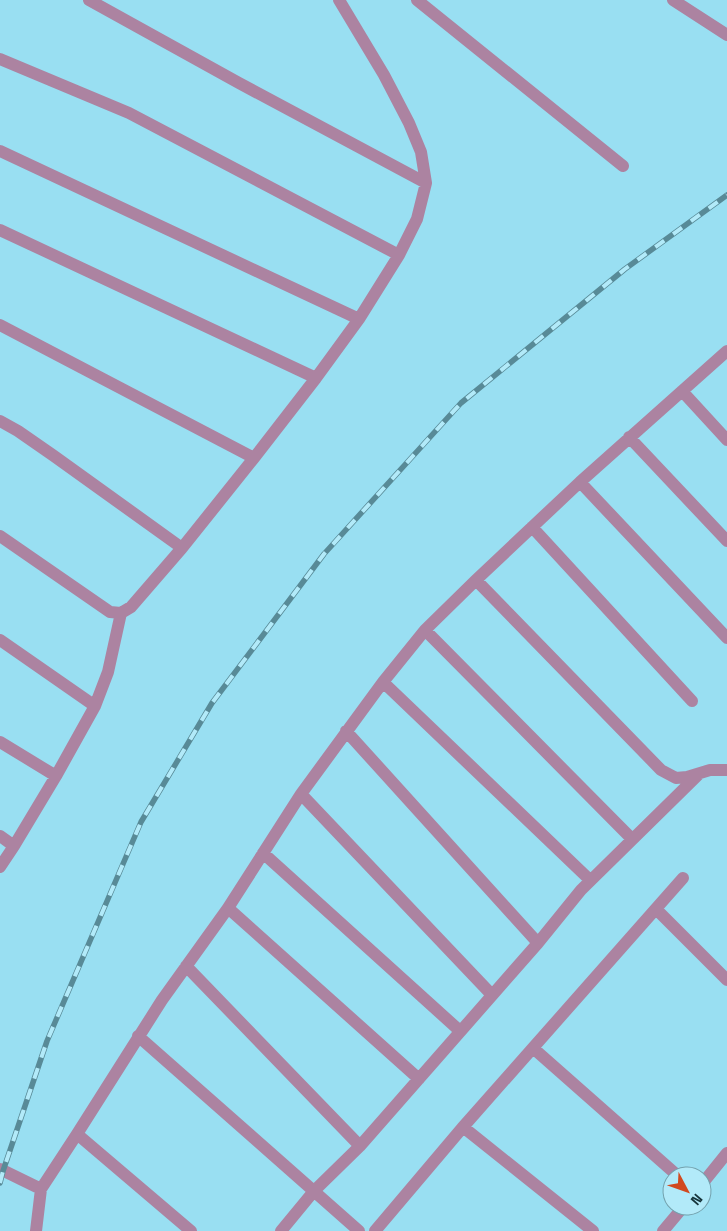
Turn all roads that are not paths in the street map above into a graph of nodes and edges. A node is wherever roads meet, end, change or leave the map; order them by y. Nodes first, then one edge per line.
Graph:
1 (89, 0) edge
2 (339, 0) edge
3 (417, 0) edge
4 (673, 0) edge
5 (727, 35) edge
6 (0, 59) edge
7 (0, 151) edge
8 (623, 166) dead end
9 (426, 183) junction
10 (0, 230) edge
11 (399, 255) junction
12 (359, 319) junction
13 (0, 325) edge
14 (727, 350) edge
15 (316, 378) junction
16 (682, 391) junction
17 (0, 421) edge
18 (630, 437) junction
19 (727, 440) edge
20 (254, 458) junction
21 (580, 482) junction
22 (532, 527) junction
23 (0, 536) edge
24 (727, 541) edge
25 (182, 548) junction
26 (476, 580) junction
27 (121, 613) junction
28 (425, 630) junction
29 (727, 638) edge
30 (0, 640) edge
31 (382, 682) junction
32 (692, 701) dead end
33 (95, 706) junction
34 (346, 731) junction
35 (0, 742) edge
36 (727, 770) edge
37 (700, 773) junction
38 (56, 776) junction
39 (301, 794) junction
40 (0, 836) edge
41 (632, 839) junction
42 (14, 846) junction
43 (263, 853) junction
44 (0, 867) edge
45 (684, 878) dead end
46 (590, 880) junction
47 (228, 908) junction
48 (656, 909) junction
49 (538, 943) junction
50 (186, 966) junction
51 (727, 980) edge
52 (492, 995) junction
53 (460, 1032) junction
54 (138, 1036) junction
55 (533, 1048) junction
56 (418, 1079) junction
57 (463, 1127) junction
58 (77, 1134) junction
59 (360, 1146) junction
60 (727, 1154) edge
61 (667, 1166) edge
62 (0, 1169) edge
63 (712, 1172) edge
64 (41, 1189) junction
65 (314, 1191) junction
66 (676, 1216) edge
67 (36, 1231) edge
68 (191, 1231) edge
69 (281, 1231) edge
70 (359, 1231) edge
71 (375, 1231) edge
72 (593, 1231) edge
73 (663, 1231) edge

1 - 9 street
2 - 9 street
3 - 8 street
4 - 5 street
6 - 11 street
7 - 12 street
9 - 11 street
10 - 15 street
11 - 12 street
12 - 15 street
13 - 20 street
14 - 16 street
15 - 20 street
16 - 18 street
16 - 19 street
17 - 25 street
18 - 21 street
18 - 24 street
20 - 25 street
21 - 22 street
21 - 29 street
22 - 26 street
22 - 32 street
23 - 27 street
25 - 27 street
26 - 28 street
26 - 37 street
27 - 33 street
28 - 31 street
28 - 41 street
30 - 33 street
31 - 34 street
31 - 46 street
33 - 38 street
34 - 39 street
34 - 49 street
35 - 38 street
36 - 37 street
37 - 41 street
38 - 42 street
39 - 43 street
39 - 52 street
40 - 42 street
41 - 46 street
42 - 44 street
43 - 47 street
43 - 53 street
45 - 48 street
46 - 49 street
47 - 50 street
47 - 56 street
48 - 51 street
48 - 55 street
49 - 52 street
50 - 54 street
50 - 59 street
52 - 53 street
53 - 56 street
54 - 58 street
54 - 65 street
55 - 57 street
55 - 61 street
56 - 59 street
57 - 71 street
57 - 72 street
58 - 64 street
58 - 68 street
59 - 65 street
60 - 63 street
62 - 64 street
64 - 67 street
65 - 69 street
65 - 70 street
66 - 73 street

